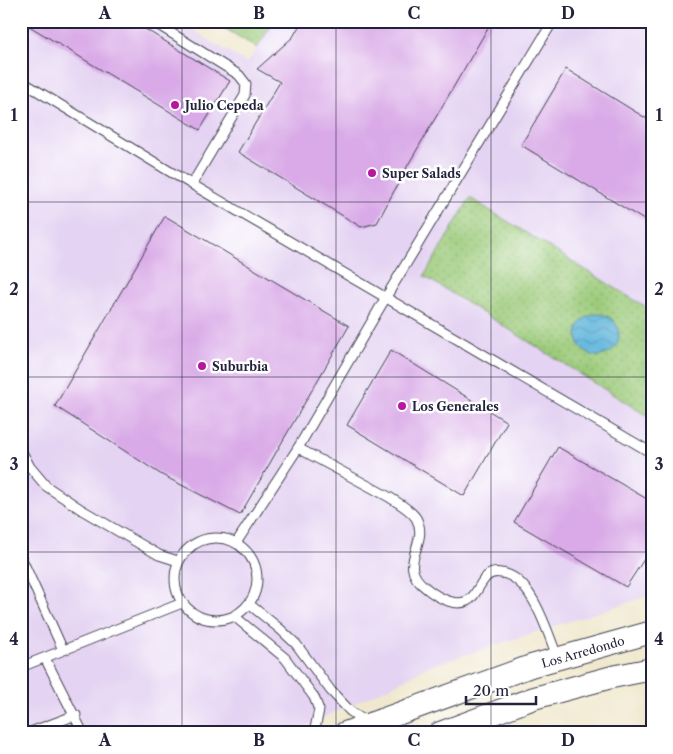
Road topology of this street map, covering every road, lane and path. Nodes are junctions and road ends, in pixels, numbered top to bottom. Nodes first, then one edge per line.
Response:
1 (152, 21) edge
2 (553, 21) edge
3 (21, 81) edge
4 (192, 184) junction
5 (386, 297) junction
6 (298, 448) junction
7 (21, 450) edge
8 (652, 453) edge
9 (236, 543) junction
10 (21, 557) edge
11 (178, 561) junction
12 (182, 603) junction
13 (249, 604) junction
14 (234, 616) junction
15 (652, 632) edge
16 (63, 650) junction
17 (45, 658) junction
18 (558, 658) junction
19 (21, 668) edge
20 (652, 670) edge
21 (76, 715) junction
22 (368, 723) junction
23 (490, 723) edge
24 (28, 733) edge
25 (83, 733) edge
26 (314, 733) edge
27 (344, 733) edge
28 (440, 733) edge

1 - 4 lane
2 - 5 lane
3 - 4 lane
4 - 5 lane
5 - 6 lane
5 - 8 lane
6 - 9 lane
6 - 18 lane
7 - 11 lane
9 - 11 lane
9 - 13 lane
10 - 16 lane
11 - 12 lane
12 - 14 lane
12 - 16 lane
13 - 14 lane
13 - 22 lane
14 - 26 lane
15 - 18 street, Los Arredondo
16 - 17 lane
17 - 19 lane
17 - 21 lane
18 - 22 street, Los Arredondo
20 - 23 street
21 - 24 lane
21 - 25 lane
22 - 27 street, Los Arredondo
23 - 28 street

